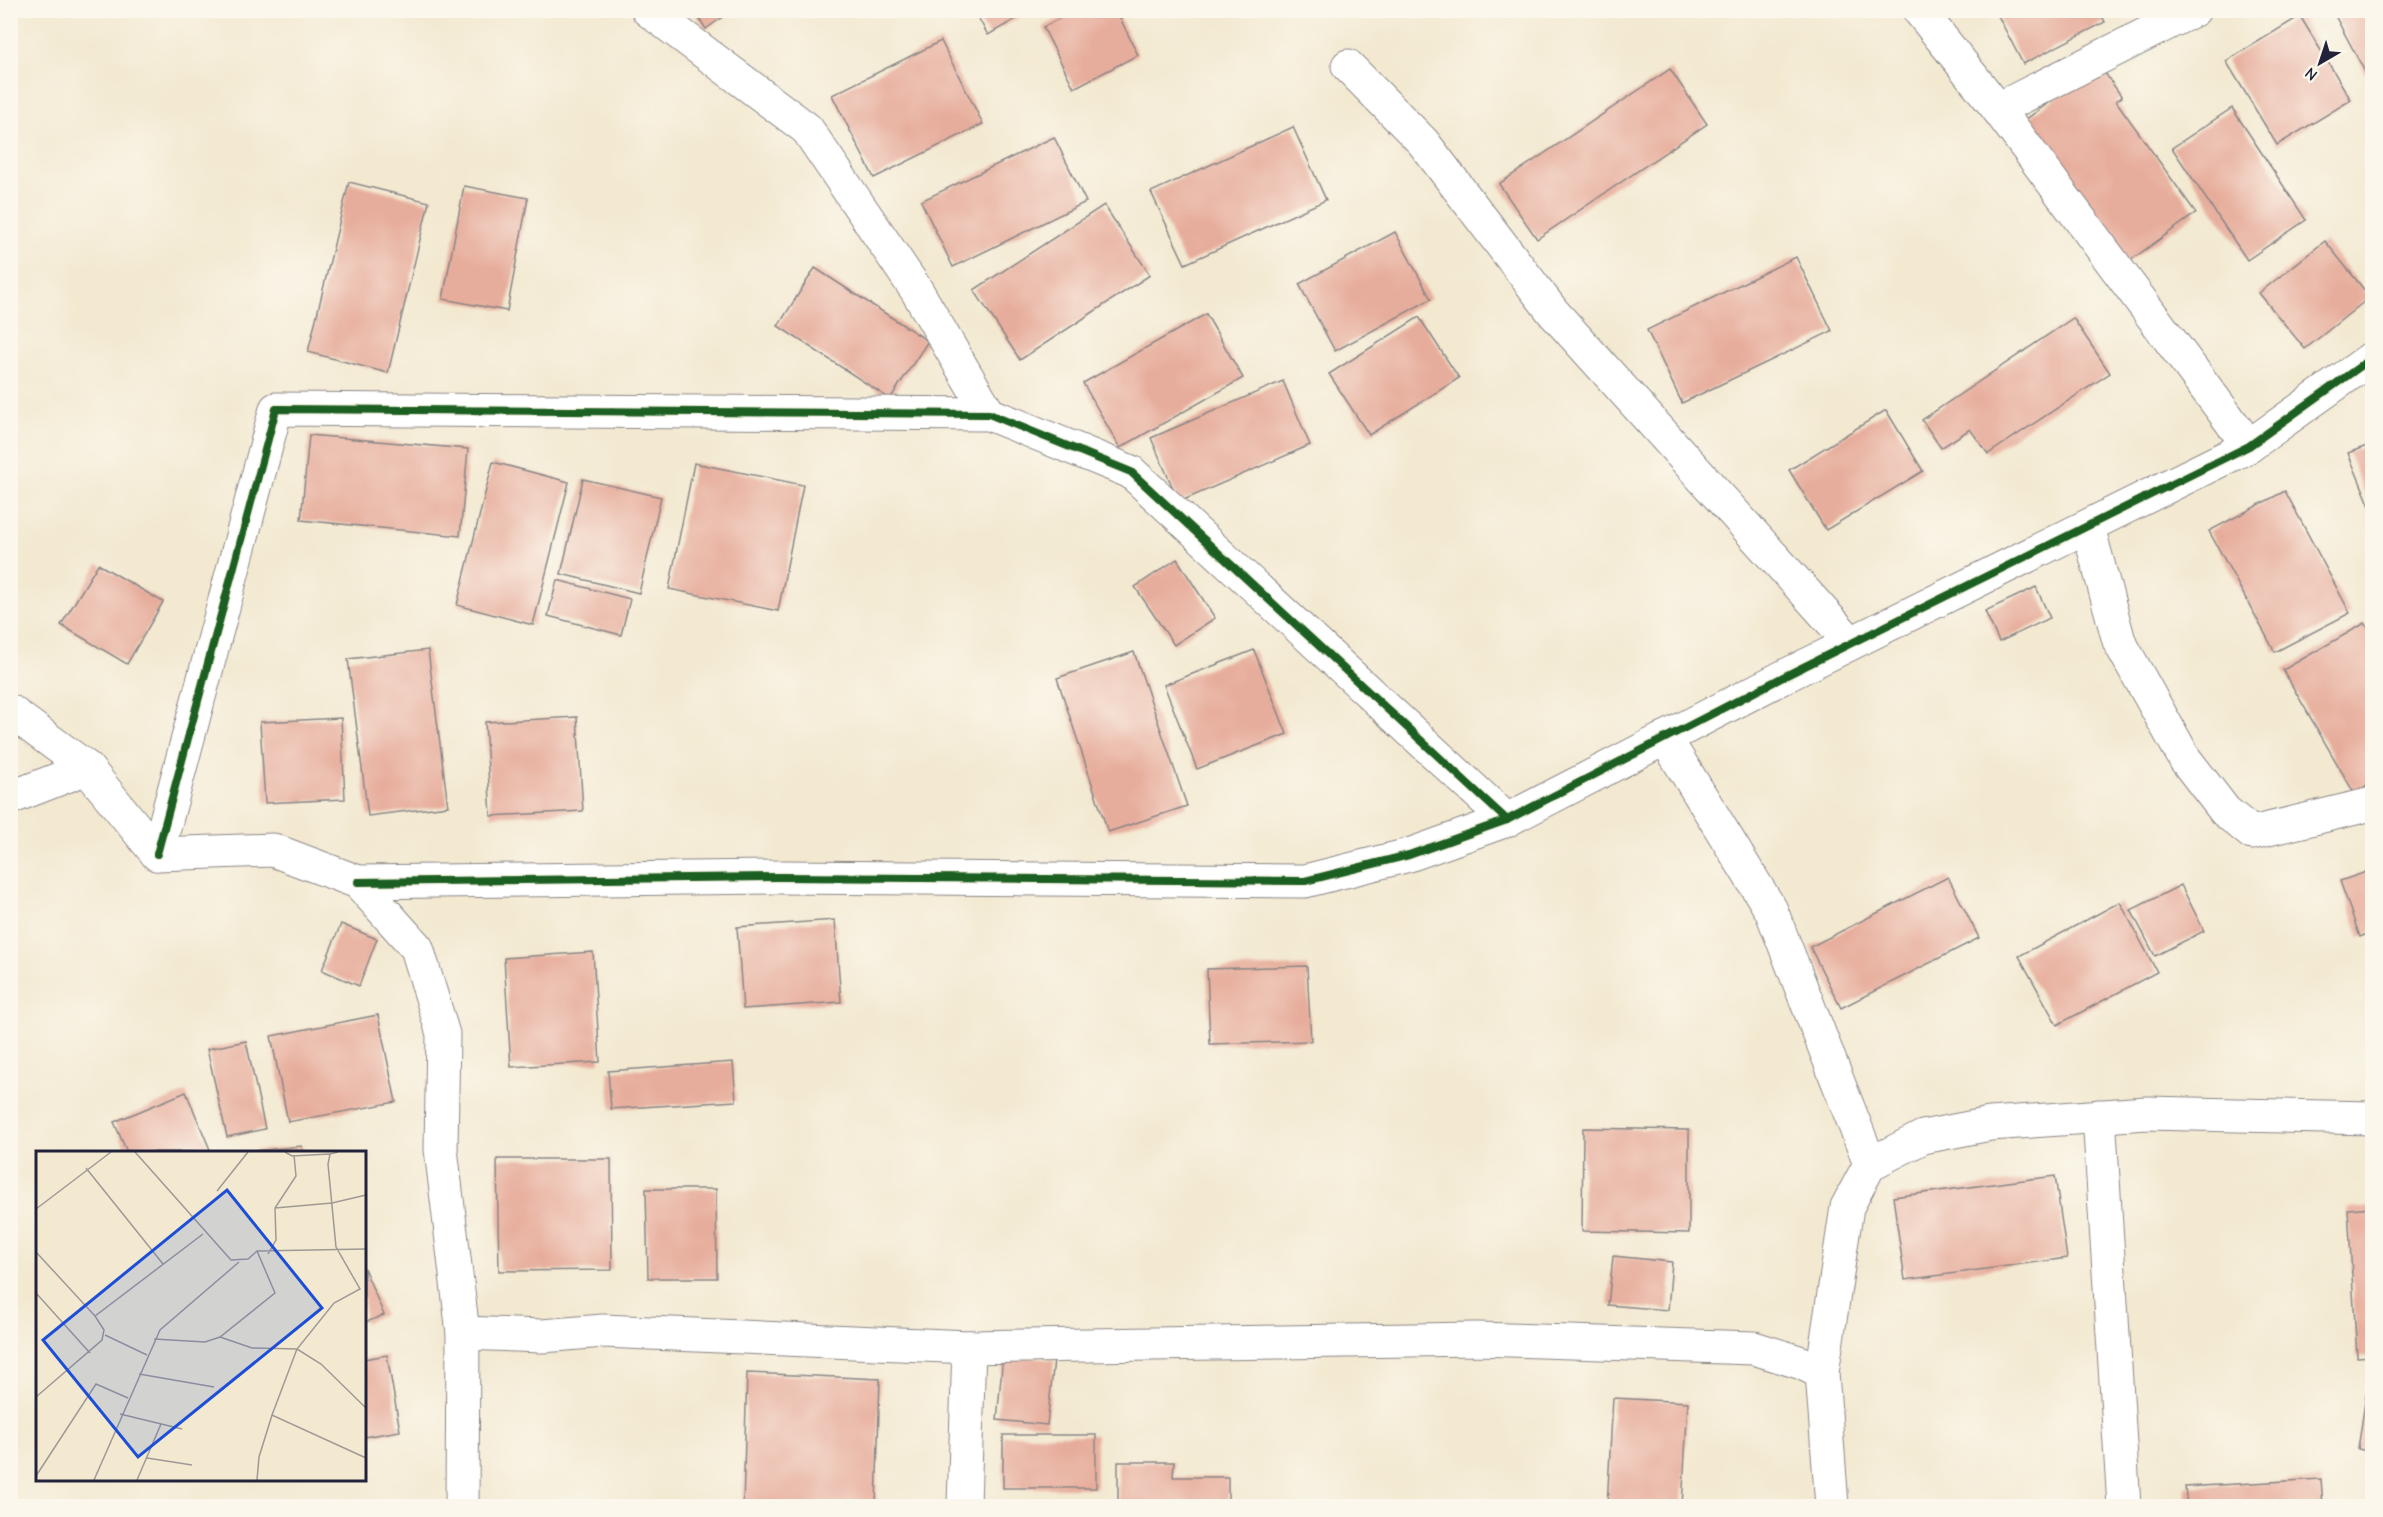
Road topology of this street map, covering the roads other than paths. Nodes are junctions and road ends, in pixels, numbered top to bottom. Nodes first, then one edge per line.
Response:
1 (648, 10) edge
2 (1919, 10) edge
3 (2194, 10) edge
4 (1348, 66) dead end
5 (1998, 109) junction
6 (2373, 358) edge
7 (989, 414) junction
8 (2249, 446) junction
9 (2088, 527) junction
10 (1851, 643) junction
11 (10, 711) edge
12 (1665, 738) junction
13 (87, 768) junction
14 (10, 798) edge
15 (2373, 804) edge
16 (1507, 820) junction
17 (157, 855) junction
18 (358, 882) junction
19 (2099, 1116) junction
20 (2373, 1118) edge
21 (1870, 1164) junction
22 (463, 1333) junction
23 (969, 1347) junction
24 (1822, 1373) junction
25 (462, 1506) edge
26 (964, 1506) edge
27 (1832, 1506) edge
28 (2124, 1506) edge

1 - 7 street
2 - 5 street
3 - 5 street
4 - 10 street
5 - 8 street
6 - 8 street
7 - 16 street
7 - 17 street
8 - 9 street
9 - 10 street
9 - 15 street
10 - 12 street
11 - 13 street
12 - 16 street
12 - 21 street
13 - 14 street
13 - 17 street
16 - 18 street
17 - 18 street
18 - 22 street
19 - 20 street
19 - 21 street
19 - 28 street
21 - 24 street
22 - 23 street
22 - 25 street
23 - 24 street
23 - 26 street
24 - 27 street

